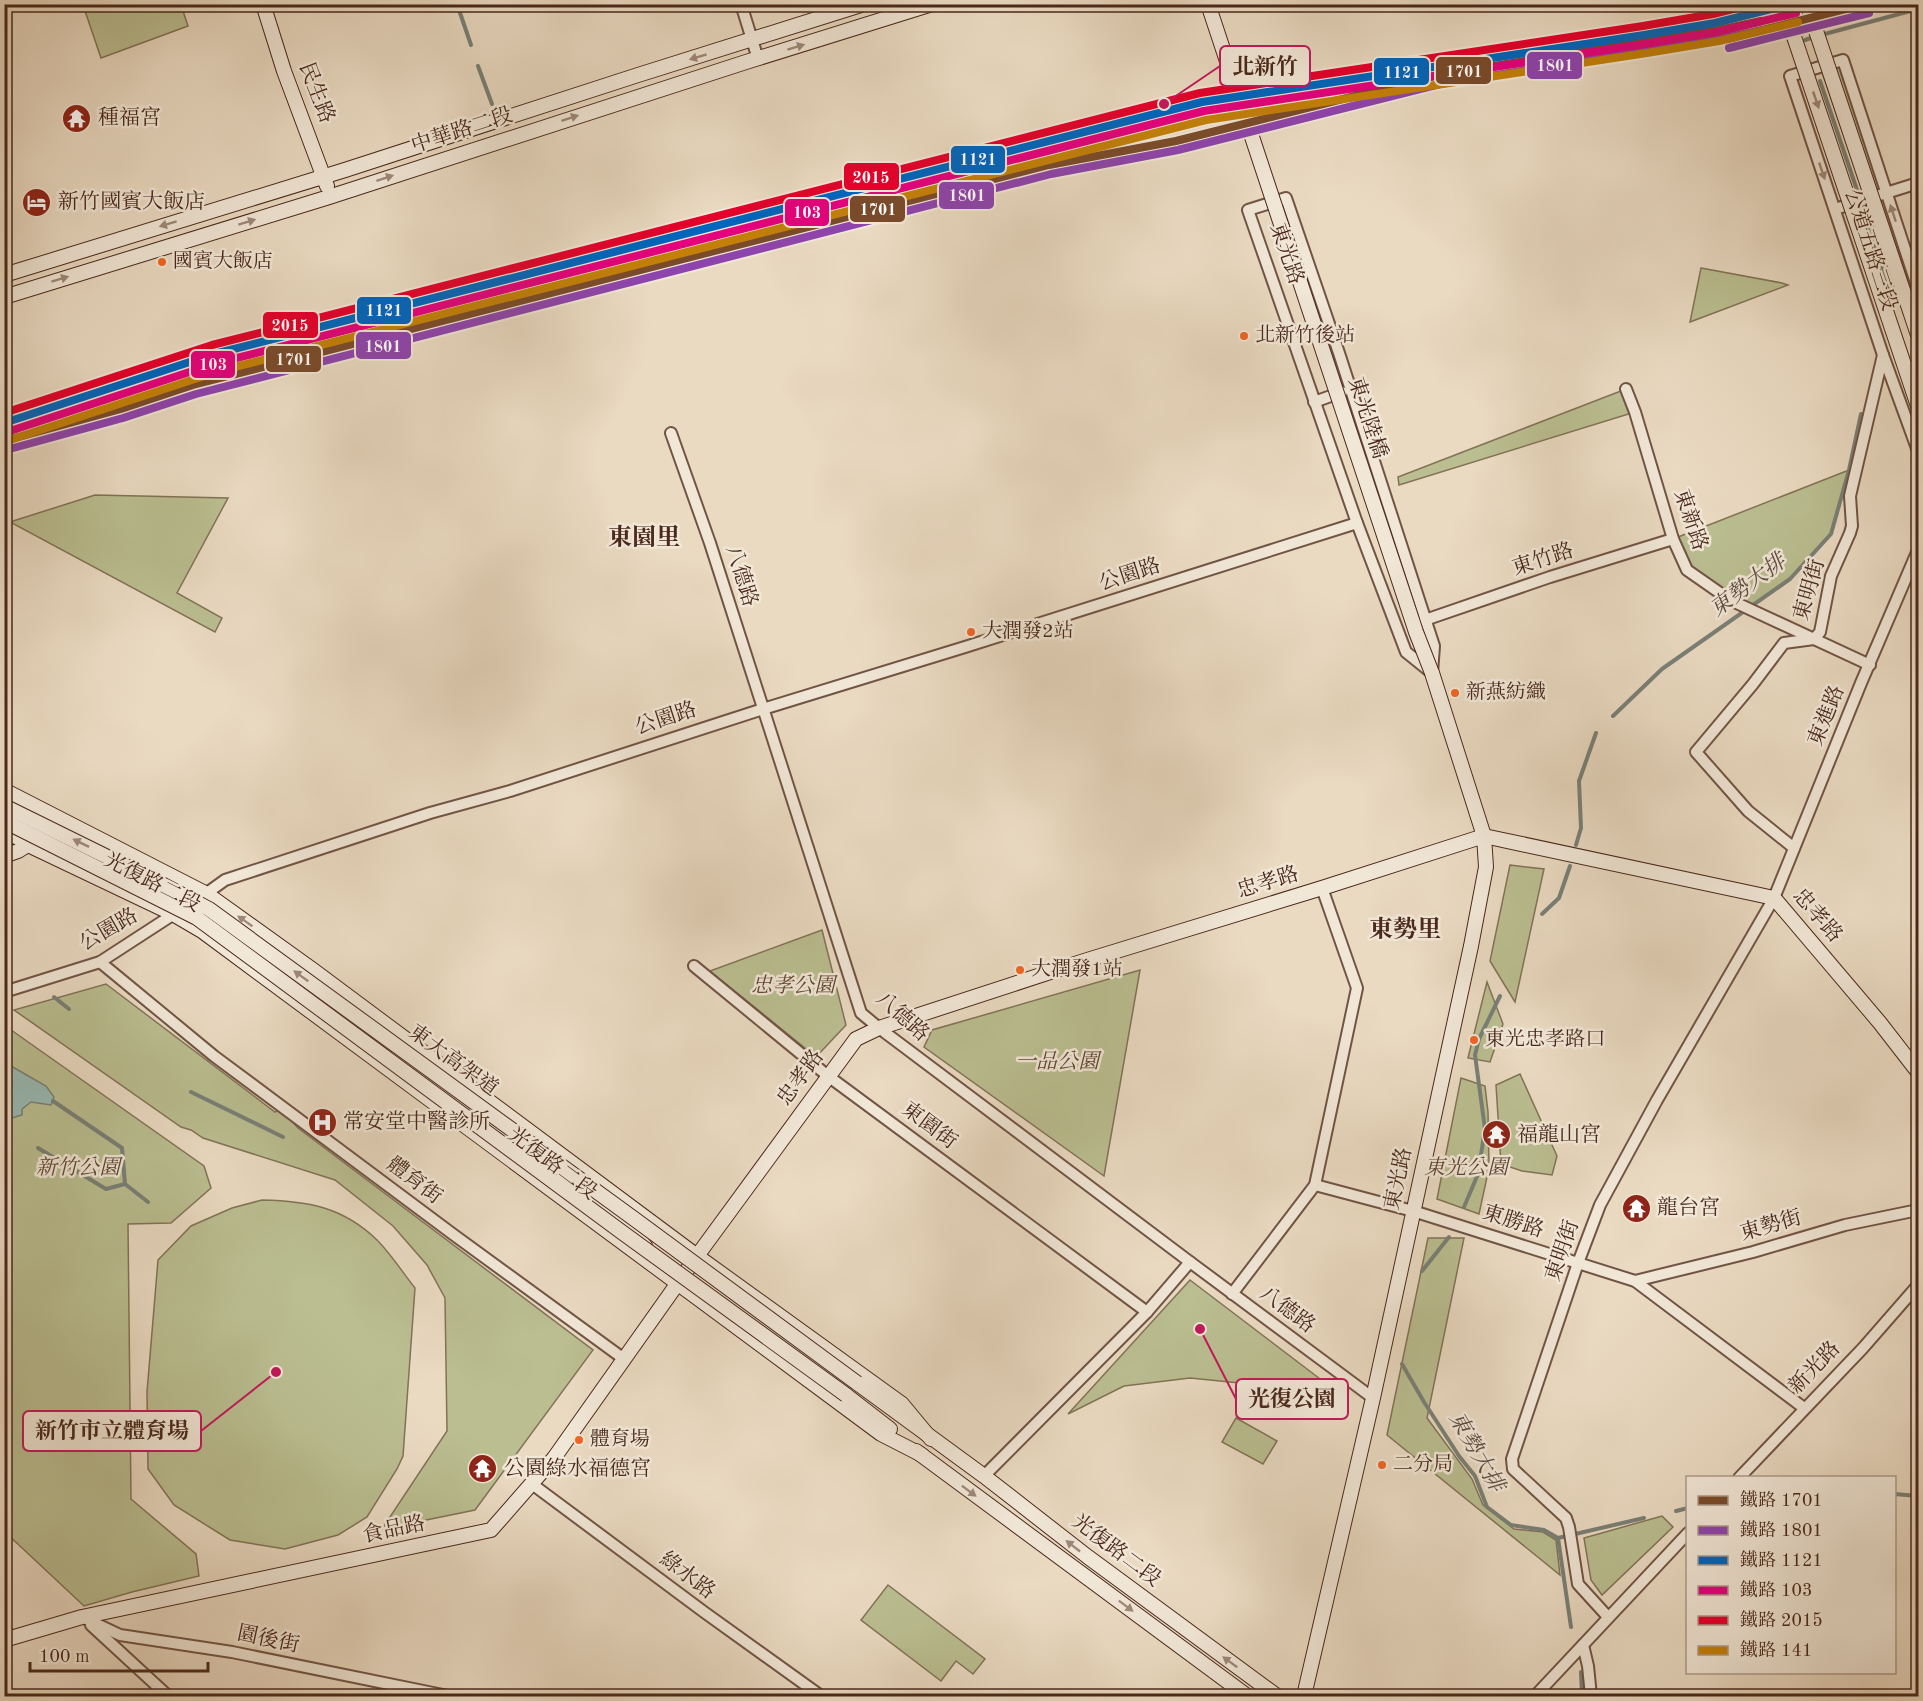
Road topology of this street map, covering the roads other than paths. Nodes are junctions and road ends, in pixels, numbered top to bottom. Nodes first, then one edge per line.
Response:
1 (263, 4) edge
2 (741, 4) edge
3 (864, 4) edge
4 (932, 4) edge
5 (1208, 4) edge
6 (1783, 4) edge
7 (1807, 4) edge
8 (754, 40) junction
9 (758, 58) junction
10 (325, 177) junction
11 (1918, 183) edge
12 (1886, 192) junction
13 (329, 197) junction
14 (1835, 209) junction
15 (4, 275) edge
16 (1918, 289) edge
17 (19, 292) junction
18 (4, 297) edge
19 (4, 304) edge
20 (1918, 335) edge
21 (1883, 355) junction
22 (1626, 389) dead end
23 (1351, 390) junction
24 (1314, 402) junction
25 (1918, 406) edge
26 (671, 433) dead end
27 (1918, 451) edge
28 (1357, 523) junction
29 (1673, 539) junction
30 (1918, 550) edge
31 (1425, 620) junction
32 (1814, 639) junction
33 (1870, 665) junction
34 (1432, 673) junction
35 (763, 709) junction
36 (4, 790) edge
37 (4, 796) edge
38 (4, 806) edge
39 (4, 821) edge
40 (72, 824) junction
41 (4, 833) edge
42 (1484, 836) junction
43 (26, 844) junction
44 (1794, 848) junction
45 (4, 856) edge
46 (1322, 888) junction
47 (207, 894) junction
48 (1774, 898) junction
49 (173, 914) junction
50 (100, 962) junction
51 (694, 966) dead end
52 (4, 992) edge
53 (297, 992) junction
54 (879, 1028) junction
55 (1918, 1072) edge
56 (828, 1076) junction
57 (1315, 1185) junction
58 (1918, 1210) edge
59 (1413, 1211) junction
60 (697, 1256) junction
61 (1190, 1262) junction
62 (1578, 1263) junction
63 (1635, 1281) junction
64 (678, 1284) junction
65 (1918, 1285) edge
66 (1232, 1294) junction
67 (1147, 1312) junction
68 (624, 1359) junction
69 (857, 1383) joint
70 (846, 1395) joint
71 (1373, 1398) junction
72 (1804, 1408) junction
73 (931, 1439) junction
74 (922, 1455) junction
75 (984, 1476) junction
76 (1741, 1476) edge
77 (532, 1484) junction
78 (1686, 1535) edge
79 (82, 1617) junction
80 (1608, 1617) junction
81 (4, 1640) edge
82 (1583, 1645) junction
83 (168, 1696) edge
84 (448, 1696) edge
85 (821, 1696) edge
86 (1247, 1696) edge
87 (1277, 1696) edge
88 (1304, 1696) edge
89 (1535, 1696) edge
90 (1591, 1696) edge

1 - 10 street, 民生路
2 - 8 street
3 - 8 street, 中華路二段
9 -> 4 street, 中華路二段
5 - 34 street, 東光陸橋, bridge
6 -> 25 street, 公道五路三段, bridge
7 - 20 street, 公道五路三段, bridge
8 - 9 street
8 -> 10 street, 中華路二段
13 -> 9 street, 中華路二段
10 - 13 street, 民生路
10 -> 15 street, 中華路二段
11 - 12 street
12 - 14 street
12 -> 14 street, 公道五路三段
16 -> 12 street, 公道五路三段
17 -> 13 street, 中華路二段
14 - 21 street, 公道五路三段
17 - 18 street, 中華路二段
17 - 19 street
21 - 27 street, 公道五路三段
21 - 32 street, 東明街
22 - 29 street, 東新路
23 - 24 street
23 - 24 street, 東光路
23 - 31 street, 東光路
24 - 28 street, 東光路
26 - 35 street, 八德路
28 - 34 street, 東光路
28 - 35 street, 公園路
29 - 31 street, 東竹路
29 - 32 street, 東新路
30 - 33 street, 東進路
31 - 34 street, 東光路
32 - 33 street, 東新路
32 - 44 street, 東明街
33 - 44 street, 東進路
34 - 42 street, 東光路
35 - 47 street, 公園路
35 - 54 street, 八德路
36 - 40 street, 光復路二段
37 - 43 street
69 -> 38 street, 東大高架道, bridge
39 - 53 street, 東大高架道, bridge
40 - 43 street
40 - 47 street, 光復路二段
41 - 43 street, 光復路二段
42 - 46 street, 忠孝路
42 - 48 street, 忠孝路
42 - 59 street, 東光路
43 - 45 street
43 - 49 street, 光復路二段
44 - 48 street, 東進路
46 - 54 street, 忠孝路
46 - 57 street
47 - 49 street, 公園路
60 -> 47 street, 光復路二段
48 - 55 street, 忠孝路
48 - 62 street, 東明街
49 - 50 street, 公園路
49 - 64 street, 光復路二段
50 - 52 street, 公園路
50 - 68 street, 體育街
51 - 56 street, 東園街
53 - 64 street
53 - 70 street, 東大高架道, bridge
54 - 56 street, 忠孝路
54 - 61 street, 八德路
56 - 60 street, 忠孝路
56 - 67 street, 東園街
57 - 59 street, 東勝路
57 - 66 street
58 - 63 street, 東勢街
59 - 62 street, 東勝路
59 - 71 street, 東光路
60 - 64 street, 忠孝路
60 - 73 street, 光復路二段
61 - 66 street, 八德路
61 - 67 street
62 - 63 street, 東勝路
62 - 80 street, 東明街
63 - 72 street, 東勝路
64 - 68 street, 食品路
64 - 74 street, 光復路二段
65 - 72 street, 新光路
66 - 71 street, 八德路
67 - 75 street
68 - 77 street, 食品路
69 - 73 street, 光復路二段
70 - 74 street, 光復路二段
71 - 88 street, 東光路
72 - 76 street, 新光路
73 - 75 street, 光復路二段
74 -> 86 street, 光復路二段
87 -> 75 street, 光復路二段
77 - 79 street, 食品路
77 - 85 street, 綠水路
78 - 80 street
79 - 81 street, 食品路
79 - 83 street
79 - 84 street, 園後街
80 - 82 street
82 - 89 street
82 - 90 street

